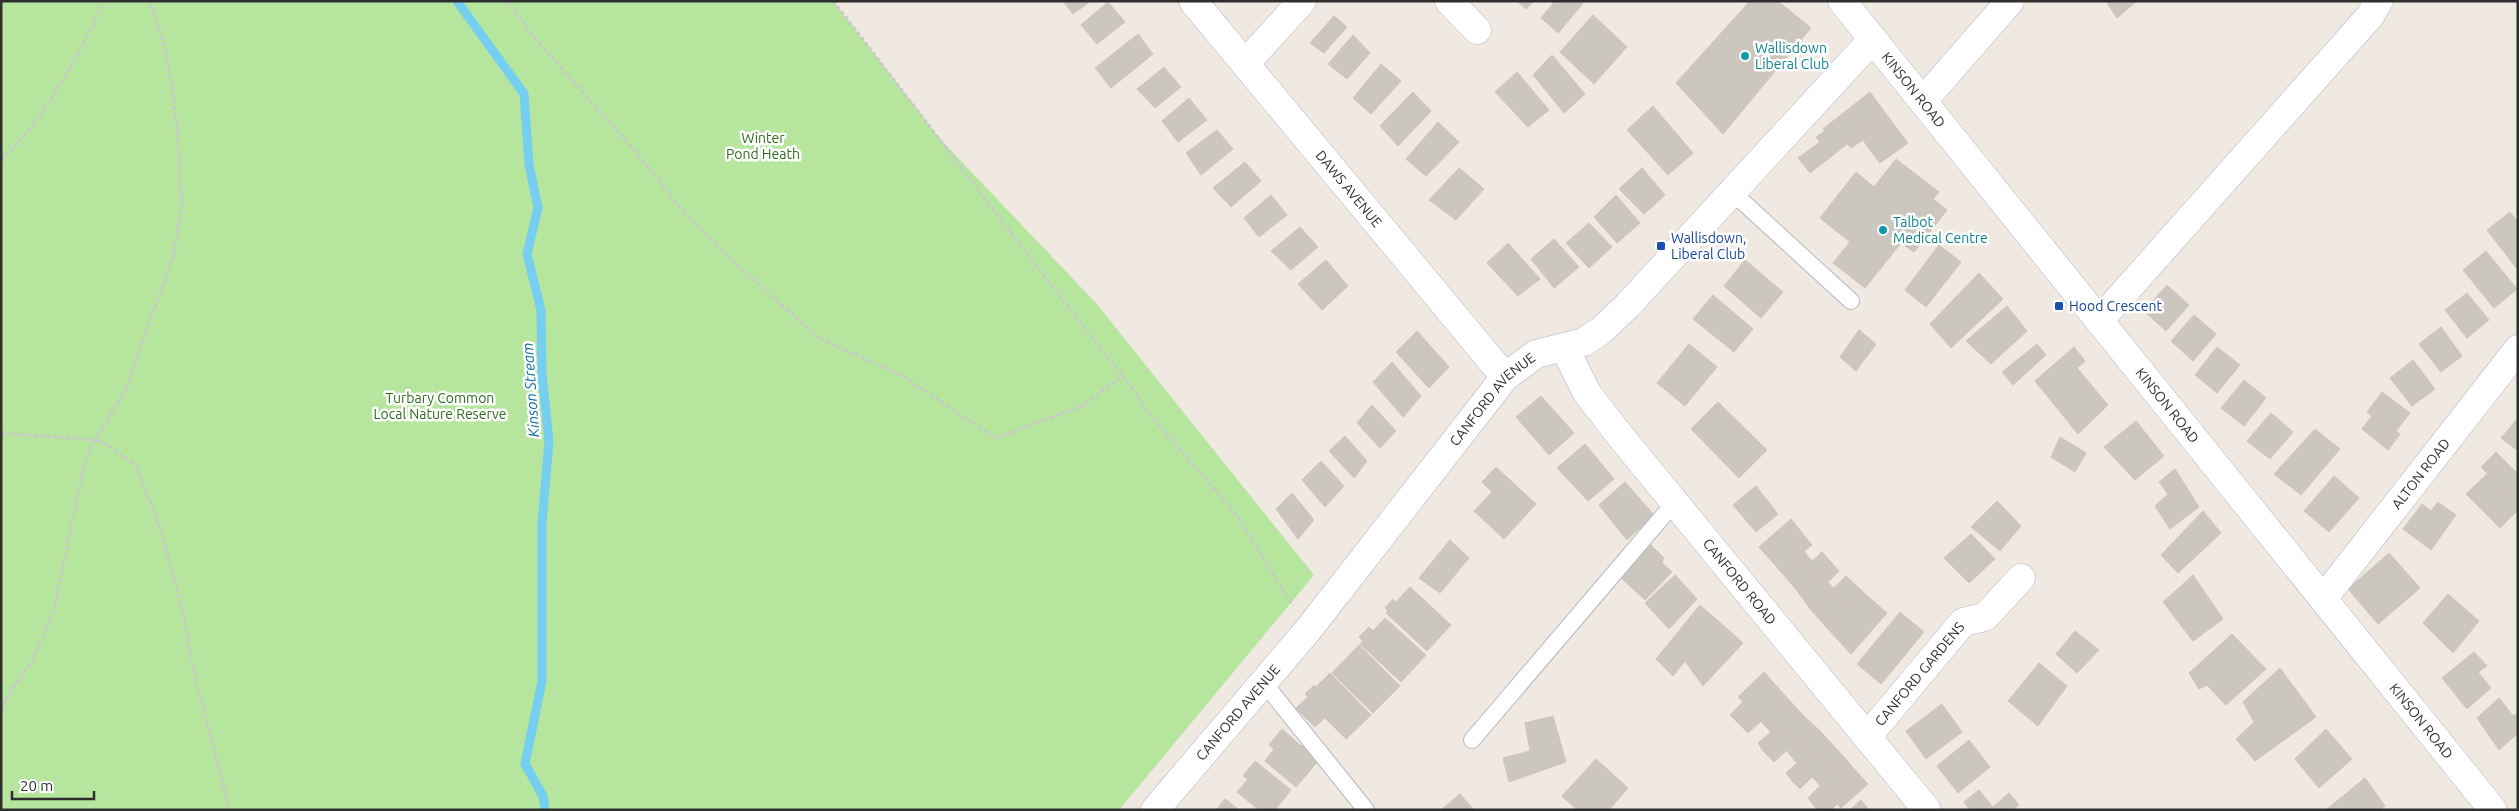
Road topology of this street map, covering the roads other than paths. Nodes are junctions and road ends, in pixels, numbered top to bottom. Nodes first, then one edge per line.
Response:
1 (1192, 1) edge
2 (1302, 1) edge
3 (1449, 1) edge
4 (1842, 1) edge
5 (2010, 1) edge
6 (2379, 1) edge
7 (1478, 30) dead end
8 (1873, 39) junction
9 (1246, 64) junction
10 (1923, 101) junction
11 (1732, 192) junction
12 (1851, 301) dead end
13 (2099, 321) junction
14 (1564, 347) junction
15 (2518, 349) edge
16 (1504, 377) junction
17 (1675, 502) junction
18 (2021, 578) dead end
19 (2322, 599) junction
20 (1264, 683) junction
21 (1867, 737) junction
22 (1472, 740) dead end
23 (1155, 810) edge
24 (1366, 810) edge
25 (1927, 810) edge
26 (2493, 810) edge

1 - 9 street, DAWS AVENUE
2 - 9 street
3 - 7 street
4 - 8 street, KINSON ROAD
5 - 10 street
6 - 13 street
8 - 10 street, KINSON ROAD
8 - 11 street, CANFORD AVENUE
9 - 16 street, DAWS AVENUE
10 - 13 street, KINSON ROAD
11 - 12 lane
11 - 14 street, CANFORD AVENUE
13 - 19 street, KINSON ROAD
14 - 16 street, CANFORD AVENUE
14 - 17 street, CANFORD ROAD
15 - 19 street, ALTON ROAD
16 - 20 street, CANFORD AVENUE
17 - 21 street, CANFORD ROAD
17 - 22 lane
18 - 21 street, CANFORD GARDENS
19 - 26 street, KINSON ROAD
20 - 23 street, CANFORD AVENUE
20 - 24 lane
21 - 25 street, CANFORD ROAD

